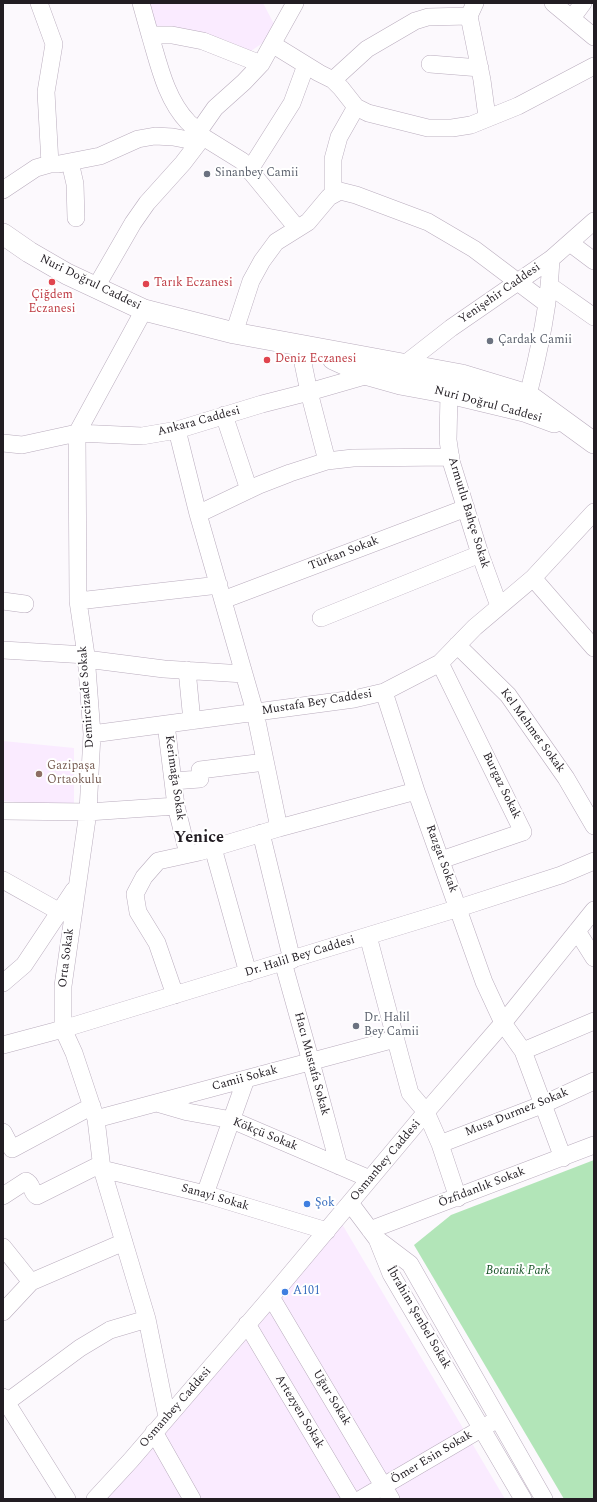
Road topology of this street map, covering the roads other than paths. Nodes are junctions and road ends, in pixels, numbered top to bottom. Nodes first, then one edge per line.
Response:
1 (39, 3) edge
2 (141, 3) edge
3 (553, 3) edge
4 (583, 3) edge
5 (289, 6) edge
6 (472, 10) edge
7 (572, 18) junction
8 (150, 35) junction
9 (594, 37) edge
10 (272, 44) junction
11 (261, 64) junction
12 (430, 64) dead end
13 (306, 65) junction
14 (594, 66) edge
15 (480, 68) junction
16 (333, 80) junction
17 (356, 107) junction
18 (487, 117) junction
19 (200, 136) junction
20 (70, 162) junction
21 (50, 164) junction
22 (249, 171) junction
23 (3, 190) edge
24 (333, 195) junction
25 (76, 218) dead end
26 (594, 222) edge
27 (298, 228) junction
28 (3, 234) edge
29 (570, 243) junction
30 (551, 259) junction
31 (594, 261) edge
32 (518, 283) junction
33 (550, 286) junction
34 (96, 287) junction
35 (547, 304) junction
36 (144, 310) junction
37 (594, 317) edge
38 (234, 333) junction
39 (299, 344) junction
40 (402, 374) junction
41 (368, 375) junction
42 (309, 392) junction
43 (449, 393) junction
44 (526, 403) junction
45 (224, 415) junction
46 (177, 430) junction
47 (77, 433) junction
48 (586, 438) edge
49 (3, 443) edge
50 (22, 445) junction
51 (3, 454) edge
52 (451, 457) junction
53 (327, 461) junction
54 (249, 490) junction
55 (466, 508) junction
56 (198, 514) junction
57 (593, 514) edge
58 (480, 554) junction
59 (532, 578) junction
60 (221, 593) junction
61 (3, 601) edge
62 (78, 602) junction
63 (25, 604) dead end
64 (499, 606) junction
65 (320, 618) dead end
66 (457, 645) junction
67 (594, 648) edge
68 (3, 650) edge
69 (86, 657) junction
70 (440, 663) junction
71 (187, 670) junction
72 (244, 674) junction
73 (384, 692) junction
74 (255, 712) junction
75 (192, 721) junction
76 (166, 724) junction
77 (92, 734) junction
78 (265, 762) junction
79 (173, 781) junction
80 (416, 791) junction
81 (176, 806) junction
82 (3, 811) edge
83 (88, 812) junction
84 (594, 826) edge
85 (279, 828) junction
86 (261, 833) junction
87 (213, 848) junction
88 (188, 854) junction
89 (441, 860) junction
90 (594, 861) edge
91 (3, 880) edge
92 (77, 887) junction
93 (459, 908) junction
94 (594, 910) edge
95 (60, 912) junction
96 (577, 932) junction
97 (368, 936) junction
98 (594, 958) edge
99 (287, 961) junction
100 (248, 973) junction
101 (3, 983) edge
102 (175, 994) junction
103 (594, 1021) edge
104 (503, 1022) junction
105 (63, 1029) junction
106 (395, 1039) junction
107 (3, 1045) edge
108 (523, 1051) junction
109 (311, 1062) junction
110 (246, 1079) junction
111 (594, 1081) edge
112 (157, 1103) junction
113 (544, 1104) junction
114 (94, 1112) junction
115 (426, 1112) junction
116 (232, 1120) junction
117 (3, 1132) edge
118 (440, 1144) junction
119 (594, 1145) edge
120 (563, 1158) junction
121 (102, 1166) junction
122 (339, 1166) junction
123 (370, 1179) junction
124 (205, 1194) junction
125 (3, 1196) edge
126 (458, 1198) junction
127 (350, 1203) junction
128 (327, 1231) junction
129 (374, 1234) junction
130 (124, 1242) junction
131 (3, 1247) edge
132 (31, 1282) junction
133 (271, 1297) junction
134 (3, 1312) edge
135 (147, 1319) junction
136 (247, 1324) junction
137 (4, 1401) edge
138 (167, 1418) junction
139 (499, 1419) junction
140 (482, 1428) junction
141 (154, 1432) junction
142 (387, 1493) edge
143 (67, 1499) edge
144 (95, 1499) edge
145 (192, 1499) edge
146 (350, 1499) edge
147 (361, 1499) edge
148 (523, 1499) edge
149 (544, 1499) edge

1 - 21 street
2 - 8 street
3 - 7 street
4 - 7 street
5 - 10 street
6 - 15 street
6 - 16 street
7 - 9 street
8 - 11 street
8 - 19 street
10 - 11 street
10 - 13 street
11 - 19 street
12 - 15 street
13 - 16 street
13 - 22 street
14 - 18 street
15 - 18 street
16 - 17 street
17 - 18 street
17 - 24 street
19 - 20 street
19 - 22 street
19 - 34 street
20 - 21 street
20 - 25 street
21 - 23 street
22 - 27 street
24 - 27 street
24 - 32 street
26 - 29 street, Yenişehir Caddesi
27 - 38 street
28 - 34 main road, Nuri Doğrul Caddesi
29 - 30 street, Yenişehir Caddesi
29 - 31 street
30 - 32 street, Yenişehir Caddesi
30 - 33 street
32 - 35 street
32 - 40 street, Yenişehir Caddesi
33 - 35 street
33 - 37 street
34 - 36 main road, Nuri Doğrul Caddesi
35 - 44 street
36 - 38 main road, Nuri Doğrul Caddesi
36 - 47 street
38 - 39 main road, Nuri Doğrul Caddesi
39 - 40 main road, Nuri Doğrul Caddesi
39 - 41 main road, Nuri Doğrul Caddesi
39 - 42 street
40 - 41 main road, Nuri Doğrul Caddesi
40 - 43 main road, Nuri Doğrul Caddesi
40 - 44 main road, Nuri Doğrul Caddesi
41 - 42 street, Ankara Caddesi
42 - 45 street, Ankara Caddesi
42 - 53 street
43 - 44 main road, Nuri Doğrul Caddesi
43 - 52 street, Armutlu Bahçe Sokak
44 - 48 main road, Nuri Doğrul Caddesi
45 - 46 street, Ankara Caddesi
45 - 54 street
46 - 47 street, Ankara Caddesi
46 - 56 street
47 - 50 street, Ankara Caddesi
47 - 62 street, Demircizade Sokak
49 - 50 street, Ankara Caddesi
50 - 51 street
52 - 53 street
52 - 55 street, Armutlu Bahçe Sokak
53 - 54 street
54 - 56 street
55 - 58 street, Armutlu Bahçe Sokak
55 - 60 street, Türkan Sokak
56 - 60 street
57 - 59 street, Mustafa Bey Caddesi
58 - 64 street, Armutlu Bahçe Sokak
58 - 65 street
59 - 64 street, Mustafa Bey Caddesi
59 - 67 street
60 - 62 street, Türkan Sokak
60 - 72 street
61 - 63 street
62 - 69 street, Demircizade Sokak
64 - 66 street, Mustafa Bey Caddesi
66 - 70 street, Mustafa Bey Caddesi
66 - 84 street, Kel Mehmet Sokak
68 - 69 street
69 - 71 street
69 - 77 street, Demircizade Sokak
70 - 73 street, Mustafa Bey Caddesi
70 - 89 street, Burgaz Sokak
71 - 72 street
71 - 75 street
72 - 74 street
73 - 74 street, Mustafa Bey Caddesi
73 - 80 street, Razgat Sokak
74 - 75 street, Mustafa Bey Caddesi
74 - 78 street
75 - 76 street, Mustafa Bey Caddesi
76 - 77 street, Mustafa Bey Caddesi
76 - 79 street, Kerimağa Sokak
77 - 83 street, Demircizade Sokak
78 - 79 street
78 - 85 street
79 - 81 street, Kerimağa Sokak
80 - 85 street
80 - 89 street, Razgat Sokak
81 - 83 street
81 - 88 street, Kerimağa Sokak
82 - 83 street
83 - 92 street, Demircizade Sokak
85 - 86 street
86 - 87 street
86 - 99 street, Hacı Mustafa Sokak
87 - 88 street
87 - 100 street
88 - 102 street
89 - 93 street, Razgat Sokak
90 - 93 street, Dr. Halil Bey Caddesi
91 - 95 street
92 - 95 street, Demircizade Sokak
92 - 105 street, Orta Sokak
93 - 97 street, Dr. Halil Bey Caddesi
93 - 104 street, Razgat Sokak
94 - 96 street, Osmanbey Caddesi
95 - 101 street, Demircizade Sokak
96 - 98 street
96 - 104 street, Osmanbey Caddesi
97 - 99 street, Dr. Halil Bey Caddesi
97 - 106 street
99 - 100 street, Dr. Halil Bey Caddesi
99 - 109 street, Hacı Mustafa Sokak
100 - 102 street, Dr. Halil Bey Caddesi
102 - 105 street, Dr. Halil Bey Caddesi
103 - 108 street
104 - 108 street, Razgat Sokak
104 - 115 street, Osmanbey Caddesi
105 - 107 street, Dr. Halil Bey Caddesi
105 - 114 street
106 - 109 street, Camii Sokak
106 - 115 street
108 - 113 street, Razgat Sokak
109 - 110 street, Camii Sokak
109 - 122 street, Hacı Mustafa Sokak
110 - 112 street, Camii Sokak
110 - 116 street
111 - 113 street, Musa Durmez Sokak
112 - 114 street, Camii Sokak
112 - 116 street, Kökçü Sokak
113 - 118 street, Musa Durmez Sokak
113 - 120 street, Razgat Sokak
114 - 117 street, Camii Sokak
114 - 121 street
115 - 118 street
115 - 123 street, Osmanbey Caddesi
116 - 122 street, Kökçü Sokak
116 - 124 street
118 - 126 street
119 - 120 street, Özfidanlık Sokak
120 - 126 street, Özfidanlık Sokak
121 - 124 street, Sanayi Sokak
121 - 125 street
121 - 130 street
122 - 123 street, Kökçü Sokak
123 - 127 street, Osmanbey Caddesi
124 - 128 street, Sanayi Sokak
126 - 129 street, Özfidanlık Sokak
127 - 128 street, Osmanbey Caddesi
127 - 129 street
128 - 133 street, Osmanbey Caddesi
129 - 139 street, İbrahim Şenbel Sokak
129 - 140 street, İbrahim Şenbel Sokak
130 - 132 street
130 - 135 street
131 - 132 street
132 - 134 street
133 - 136 street, Osmanbey Caddesi
133 - 142 street, Uğur Sokak
135 - 137 street
135 - 138 street
136 - 138 street, Osmanbey Caddesi
136 - 146 street, Artezyen Sokak
137 - 143 street
138 - 141 street, Osmanbey Caddesi
139 - 140 street, Ömer Esin Sokak
139 - 149 street, İbrahim Şenbel Sokak
140 - 142 street, Ömer Esin Sokak
140 - 148 street, İbrahim Şenbel Sokak
141 - 144 street, Osmanbey Caddesi
141 - 145 street
142 - 147 street, Ömer Esin Sokak

